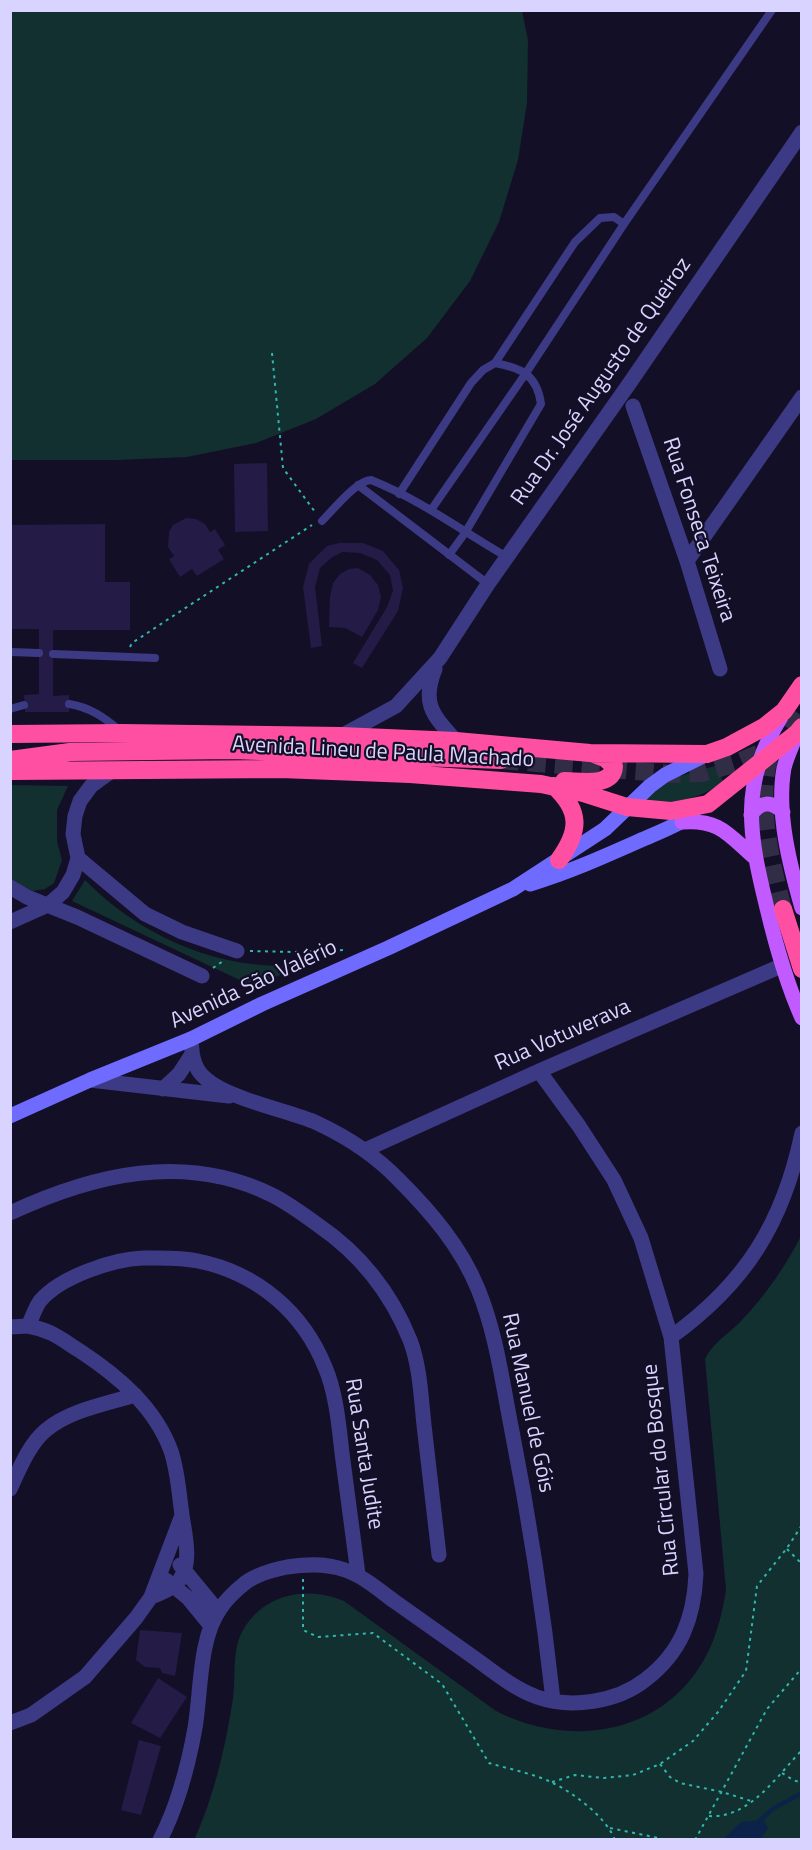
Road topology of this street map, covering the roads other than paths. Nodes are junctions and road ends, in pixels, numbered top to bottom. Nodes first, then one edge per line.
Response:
1 (772, 10) edge
2 (801, 132) edge
3 (624, 224) junction
4 (495, 363) junction
5 (526, 373) junction
6 (801, 397) edge
7 (633, 406) dead end
8 (358, 485) junction
9 (399, 494) junction
10 (431, 510) junction
11 (321, 520) road end
12 (465, 533) junction
13 (449, 555) junction
14 (507, 557) junction
15 (687, 561) junction
16 (488, 584) junction
17 (10, 652) edge
18 (39, 653) dead end
19 (52, 654) dead end
20 (155, 658) dead end
21 (440, 658) junction
22 (720, 669) dead end
23 (801, 685) edge
24 (69, 704) dead end
25 (24, 705) dead end
26 (10, 709) edge
27 (784, 711) junction
28 (799, 730) edge
29 (122, 733) junction
30 (10, 734) edge
31 (341, 736) junction
32 (10, 740) edge
33 (456, 741) junction
34 (70, 752) junction
35 (590, 753) junction
36 (707, 754) junction
37 (760, 757) junction
38 (10, 760) edge
39 (501, 760) tunnel mouth
40 (113, 770) junction
41 (10, 771) edge
42 (548, 785) junction
43 (708, 804) junction
44 (627, 807) junction
45 (783, 812) junction
46 (751, 815) junction
47 (682, 822) junction
48 (754, 856) junction
49 (78, 858) junction
50 (560, 860) junction
51 (10, 887) edge
52 (513, 889) junction
53 (48, 905) junction
54 (792, 908) edge
55 (10, 922) edge
56 (237, 951) road end
57 (781, 966) junction
58 (801, 969) edge
59 (202, 976) road end
60 (801, 1018) edge
61 (191, 1047) junction
62 (539, 1071) junction
63 (90, 1080) junction
64 (163, 1089) junction
65 (238, 1096) junction
66 (10, 1116) edge
67 (801, 1133) edge
68 (365, 1150) junction
69 (10, 1213) edge
70 (28, 1326) junction
71 (10, 1327) edge
72 (672, 1337) junction
73 (135, 1395) junction
74 (10, 1489) edge
75 (182, 1515) junction
76 (439, 1555) dead end
77 (166, 1558) junction
78 (184, 1571) junction
79 (159, 1575) junction
80 (358, 1575) junction
81 (174, 1586) junction
82 (151, 1598) junction
83 (218, 1611) junction
84 (211, 1626) junction
85 (553, 1700) junction
86 (10, 1723) edge
87 (160, 1839) edge

1 - 3 lane
2 - 14 street, Rua Dr. José Augusto de Queiroz
3 - 4 lane
3 - 5 lane
4 - 5 lane
4 - 9 lane
5 - 10 lane
5 - 12 lane
6 - 15 street
7 - 15 street, Rua Fonseca Teixeira
8 - 9 lane
8 - 11 lane
8 - 13 lane
9 - 10 lane
10 - 12 lane
12 - 13 lane
12 - 14 lane
13 - 16 lane
14 - 16 street, Rua Dr. José Augusto de Queiroz
15 - 22 street, Rua Fonseca Teixeira
16 - 21 street, Rua Dr. José Augusto de Queiroz
17 - 18 lane
19 - 20 lane
21 - 31 street
21 - 33 street
23 - 27 highway
24 - 29 lane
25 - 26 lane
27 - 36 highway, Avenida Lineu de Paula Machado
27 - 37 main road
28 - 37 highway, Avenida Lineu de Paula Machado
28 - 45 main road
29 - 30 highway, Avenida Lineu de Paula Machado
29 - 31 highway, Avenida Lineu de Paula Machado
31 - 33 highway, Avenida Lineu de Paula Machado
32 - 34 highway
33 - 35 highway, Avenida Lineu de Paula Machado
34 - 38 highway
34 - 39 highway
35 - 36 highway, Avenida Lineu de Paula Machado
35 - 42 highway
36 - 44 main road, Avenida São Valério
37 - 43 highway, Avenida Lineu de Paula Machado
37 - 46 main road
40 - 41 highway, Avenida Lineu de Paula Machado
40 - 42 highway, Avenida Lineu de Paula Machado
40 - 49 street
42 - 44 highway, Avenida Lineu de Paula Machado
42 - 50 highway
43 - 44 highway, Avenida Lineu de Paula Machado
43 - 47 main road, Avenida São Valério
44 - 50 main road, Avenida São Valério
45 - 46 main road
45 - 54 main road
46 - 48 main road
47 - 48 main road
47 - 52 main road, Avenida São Valério
48 - 57 main road
49 - 53 street
49 - 56 street
50 - 52 main road, Avenida São Valério
51 - 53 street
52 - 61 main road, Avenida São Valério
53 - 55 street
53 - 59 street
54 - 58 highway
57 - 60 main road
57 - 62 street, Rua Votuverava
61 - 63 main road, Avenida São Valério
61 - 64 street
61 - 65 street, Rua Manuel de Góis
62 - 68 street, Rua Votuverava
62 - 72 street
63 - 64 street, Rua Manuel de Góis
63 - 66 main road, Avenida São Valério
64 - 65 street, Rua Manuel de Góis
65 - 68 street, Rua Manuel de Góis
67 - 72 street, Rua Circular do Bosque
68 - 85 street, Rua Manuel de Góis
69 - 76 street
70 - 71 street
70 - 73 street
70 - 80 street, Rua Santa Judite
72 - 85 street, Rua Circular do Bosque
73 - 74 street
73 - 75 street
75 - 77 street
75 - 78 street
77 - 78 street
77 - 79 street
78 - 81 street
78 - 83 street
79 - 81 street
79 - 82 street
80 - 83 street, Rua Circular do Bosque
80 - 85 street, Rua Circular do Bosque
81 - 82 street
81 - 84 street
82 - 86 street
83 - 84 street, Rua Circular do Bosque
84 - 87 street, Rua Circular do Bosque

